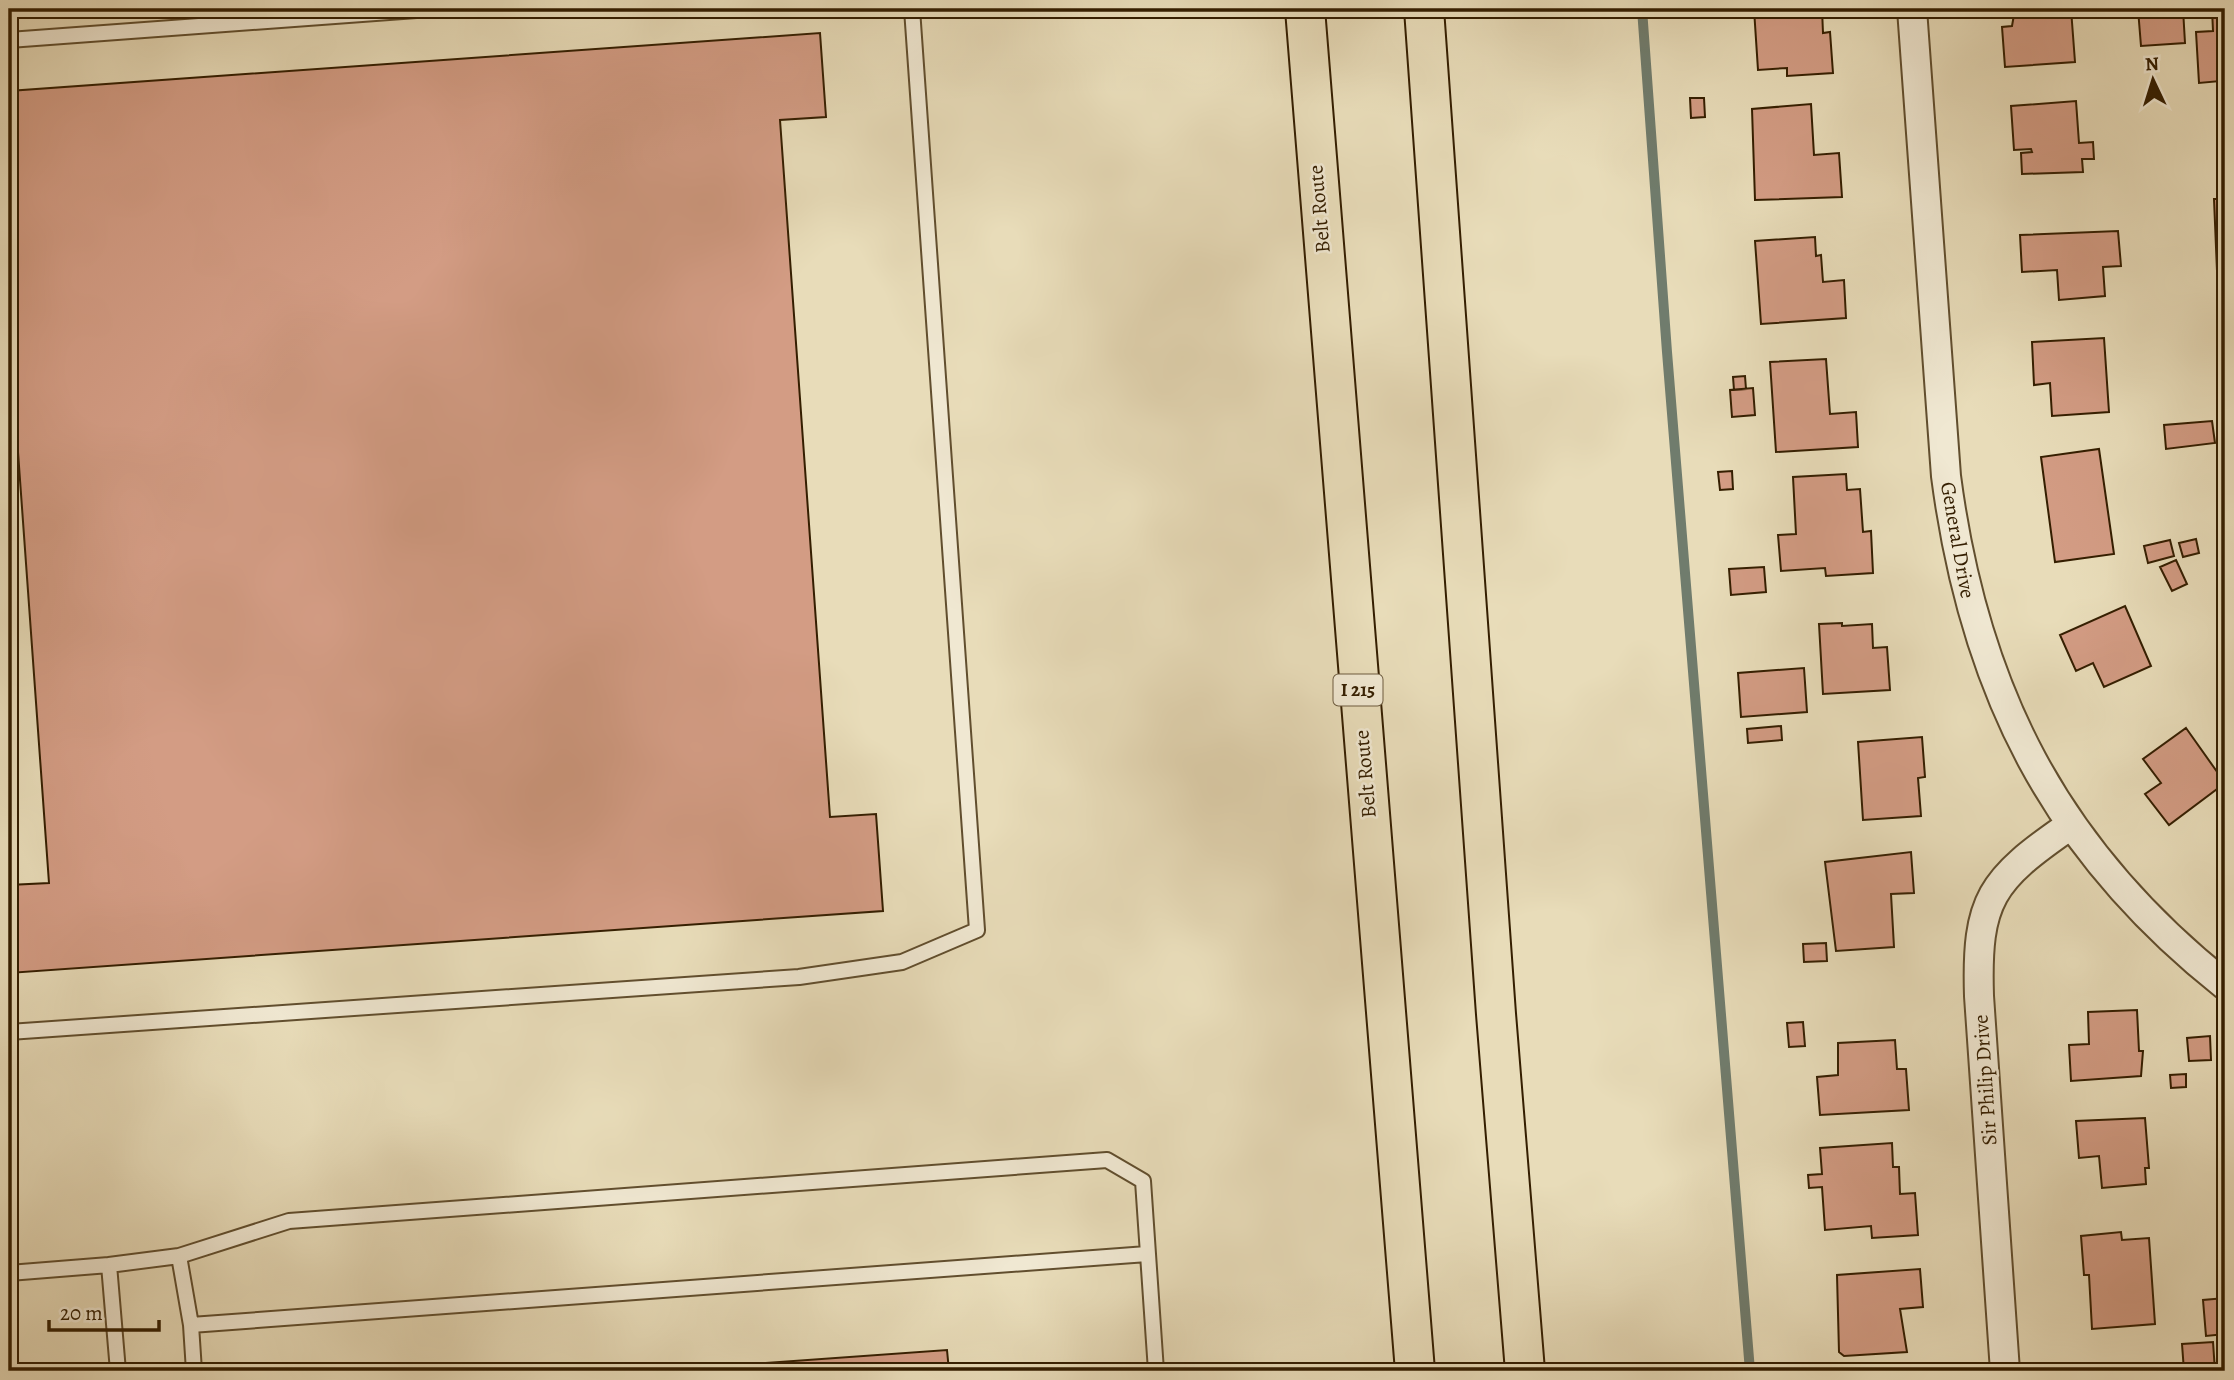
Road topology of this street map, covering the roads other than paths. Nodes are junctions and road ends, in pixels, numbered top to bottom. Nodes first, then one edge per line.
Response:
1 (430, 9) edge
2 (912, 9) edge
3 (1305, 9) edge
4 (1424, 9) edge
5 (1912, 9) edge
6 (9, 40) edge
7 (2069, 826) junction
8 (2225, 985) edge
9 (9, 1032) edge
10 (1147, 1254) junction
11 (179, 1256) junction
12 (109, 1265) junction
13 (9, 1273) edge
14 (191, 1325) junction
15 (118, 1371) edge
16 (194, 1371) edge
17 (1156, 1371) edge
18 (1415, 1371) edge
19 (1525, 1371) edge
20 (2005, 1371) edge

1 - 6 lane
2 - 9 lane
3 - 18 highway, Belt Route / I 215
4 - 19 highway
5 - 7 street, General Drive
7 - 8 street, General Drive
7 - 20 street, Sir Philip Drive
10 - 11 lane
10 - 14 lane
10 - 17 lane
11 - 12 lane
11 - 14 lane
12 - 13 lane
12 - 15 lane
14 - 16 lane

